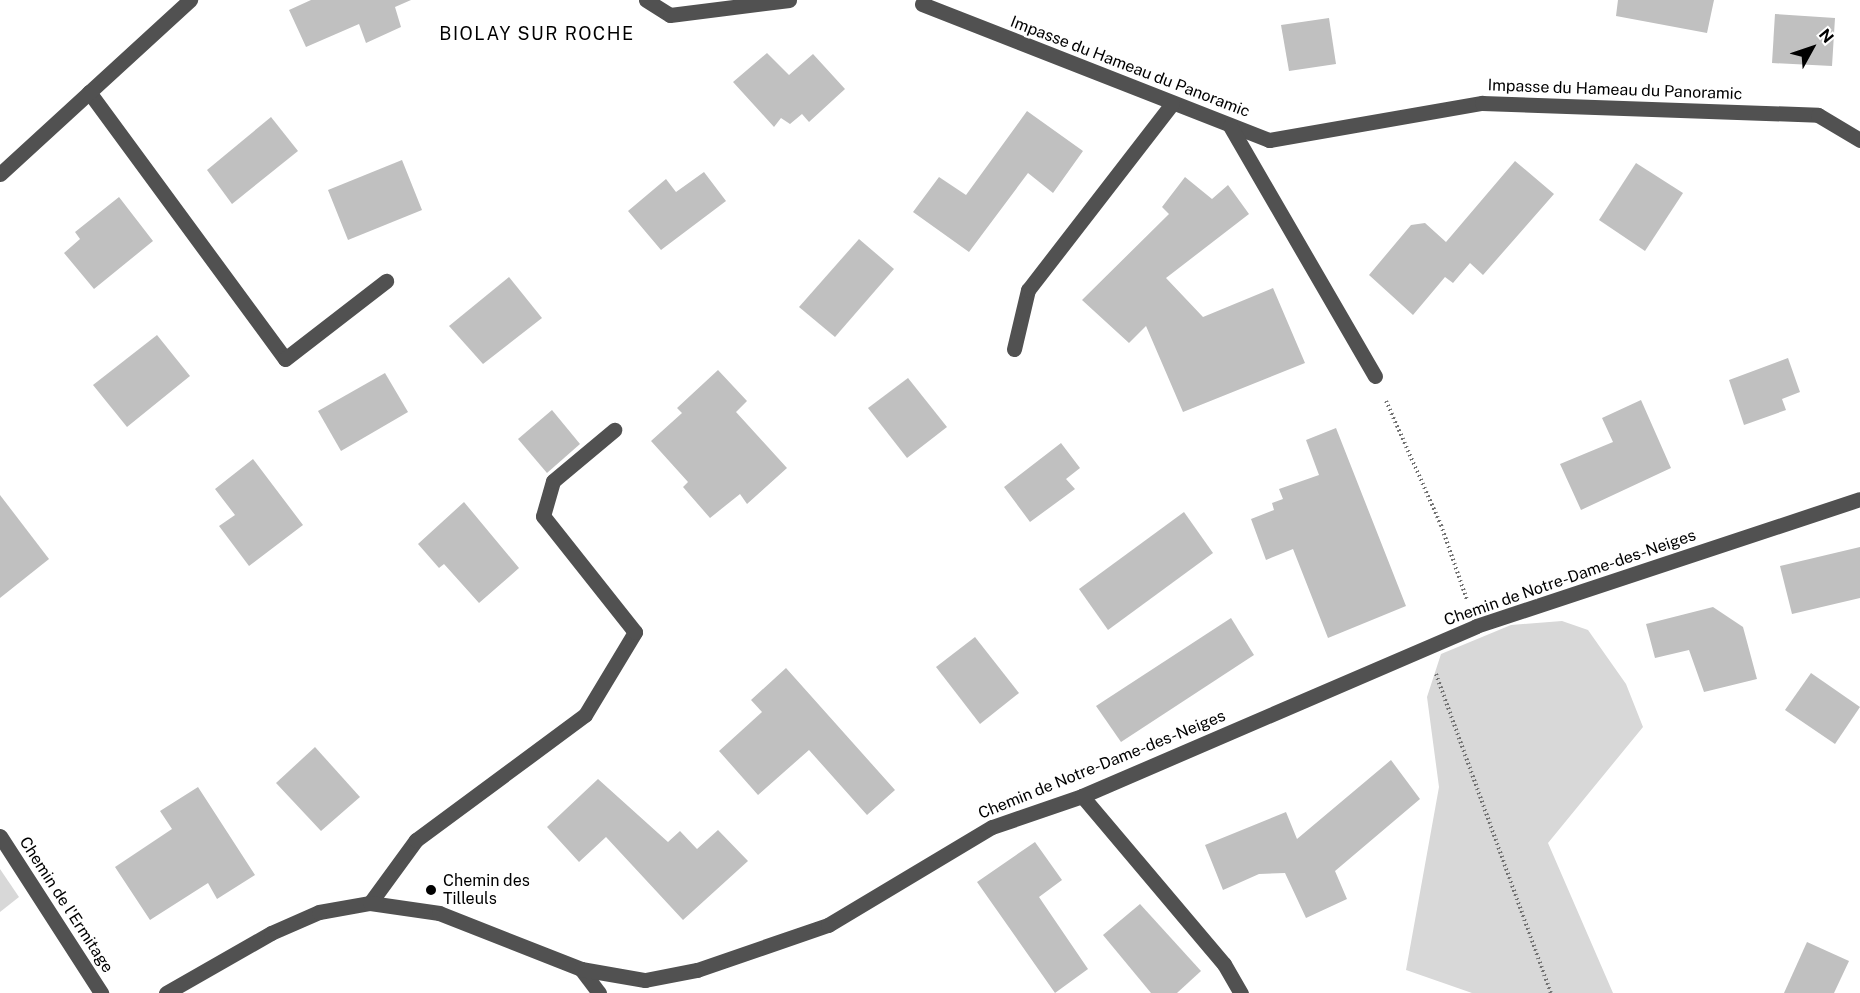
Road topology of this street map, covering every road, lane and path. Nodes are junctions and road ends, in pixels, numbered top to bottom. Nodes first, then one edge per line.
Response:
1 (190, 0) edge
2 (646, 0) edge
3 (789, 0) edge
4 (922, 4) dead end
5 (89, 92) junction
6 (1173, 104) junction
7 (1230, 126) junction
8 (1860, 140) edge
9 (0, 174) edge
10 (386, 281) dead end
11 (1014, 349) dead end
12 (1375, 376) joint
13 (614, 430) dead end
14 (1860, 499) edge
15 (1476, 626) junction
16 (1426, 648) junction
17 (1082, 796) junction
18 (0, 836) edge
19 (370, 903) junction
20 (581, 969) junction
21 (101, 993) edge
22 (166, 993) edge
23 (598, 993) edge
24 (1241, 993) edge
25 (1551, 993) edge

1 - 5 street
2 - 3 street
4 - 6 street, Impasse du Hameau du Panoramic
5 - 9 street
5 - 10 street
6 - 7 street, Impasse du Hameau du Panoramic
6 - 11 street
7 - 8 street, Impasse du Hameau du Panoramic
7 - 12 street
12 - 15 path
13 - 19 street
14 - 15 street, Chemin de Notre-Dame-des-Neiges
15 - 16 street, Chemin de Notre-Dame-des-Neiges
16 - 17 street, Chemin de Notre-Dame-des-Neiges
16 - 25 path
17 - 20 street, Chemin de Notre-Dame-des-Neiges
17 - 24 street
18 - 21 street, Chemin de l'Ermitage
19 - 20 street, Chemin de Notre-Dame-des-Neiges
19 - 22 street, Chemin de Notre-Dame-des-Neiges
20 - 23 street

